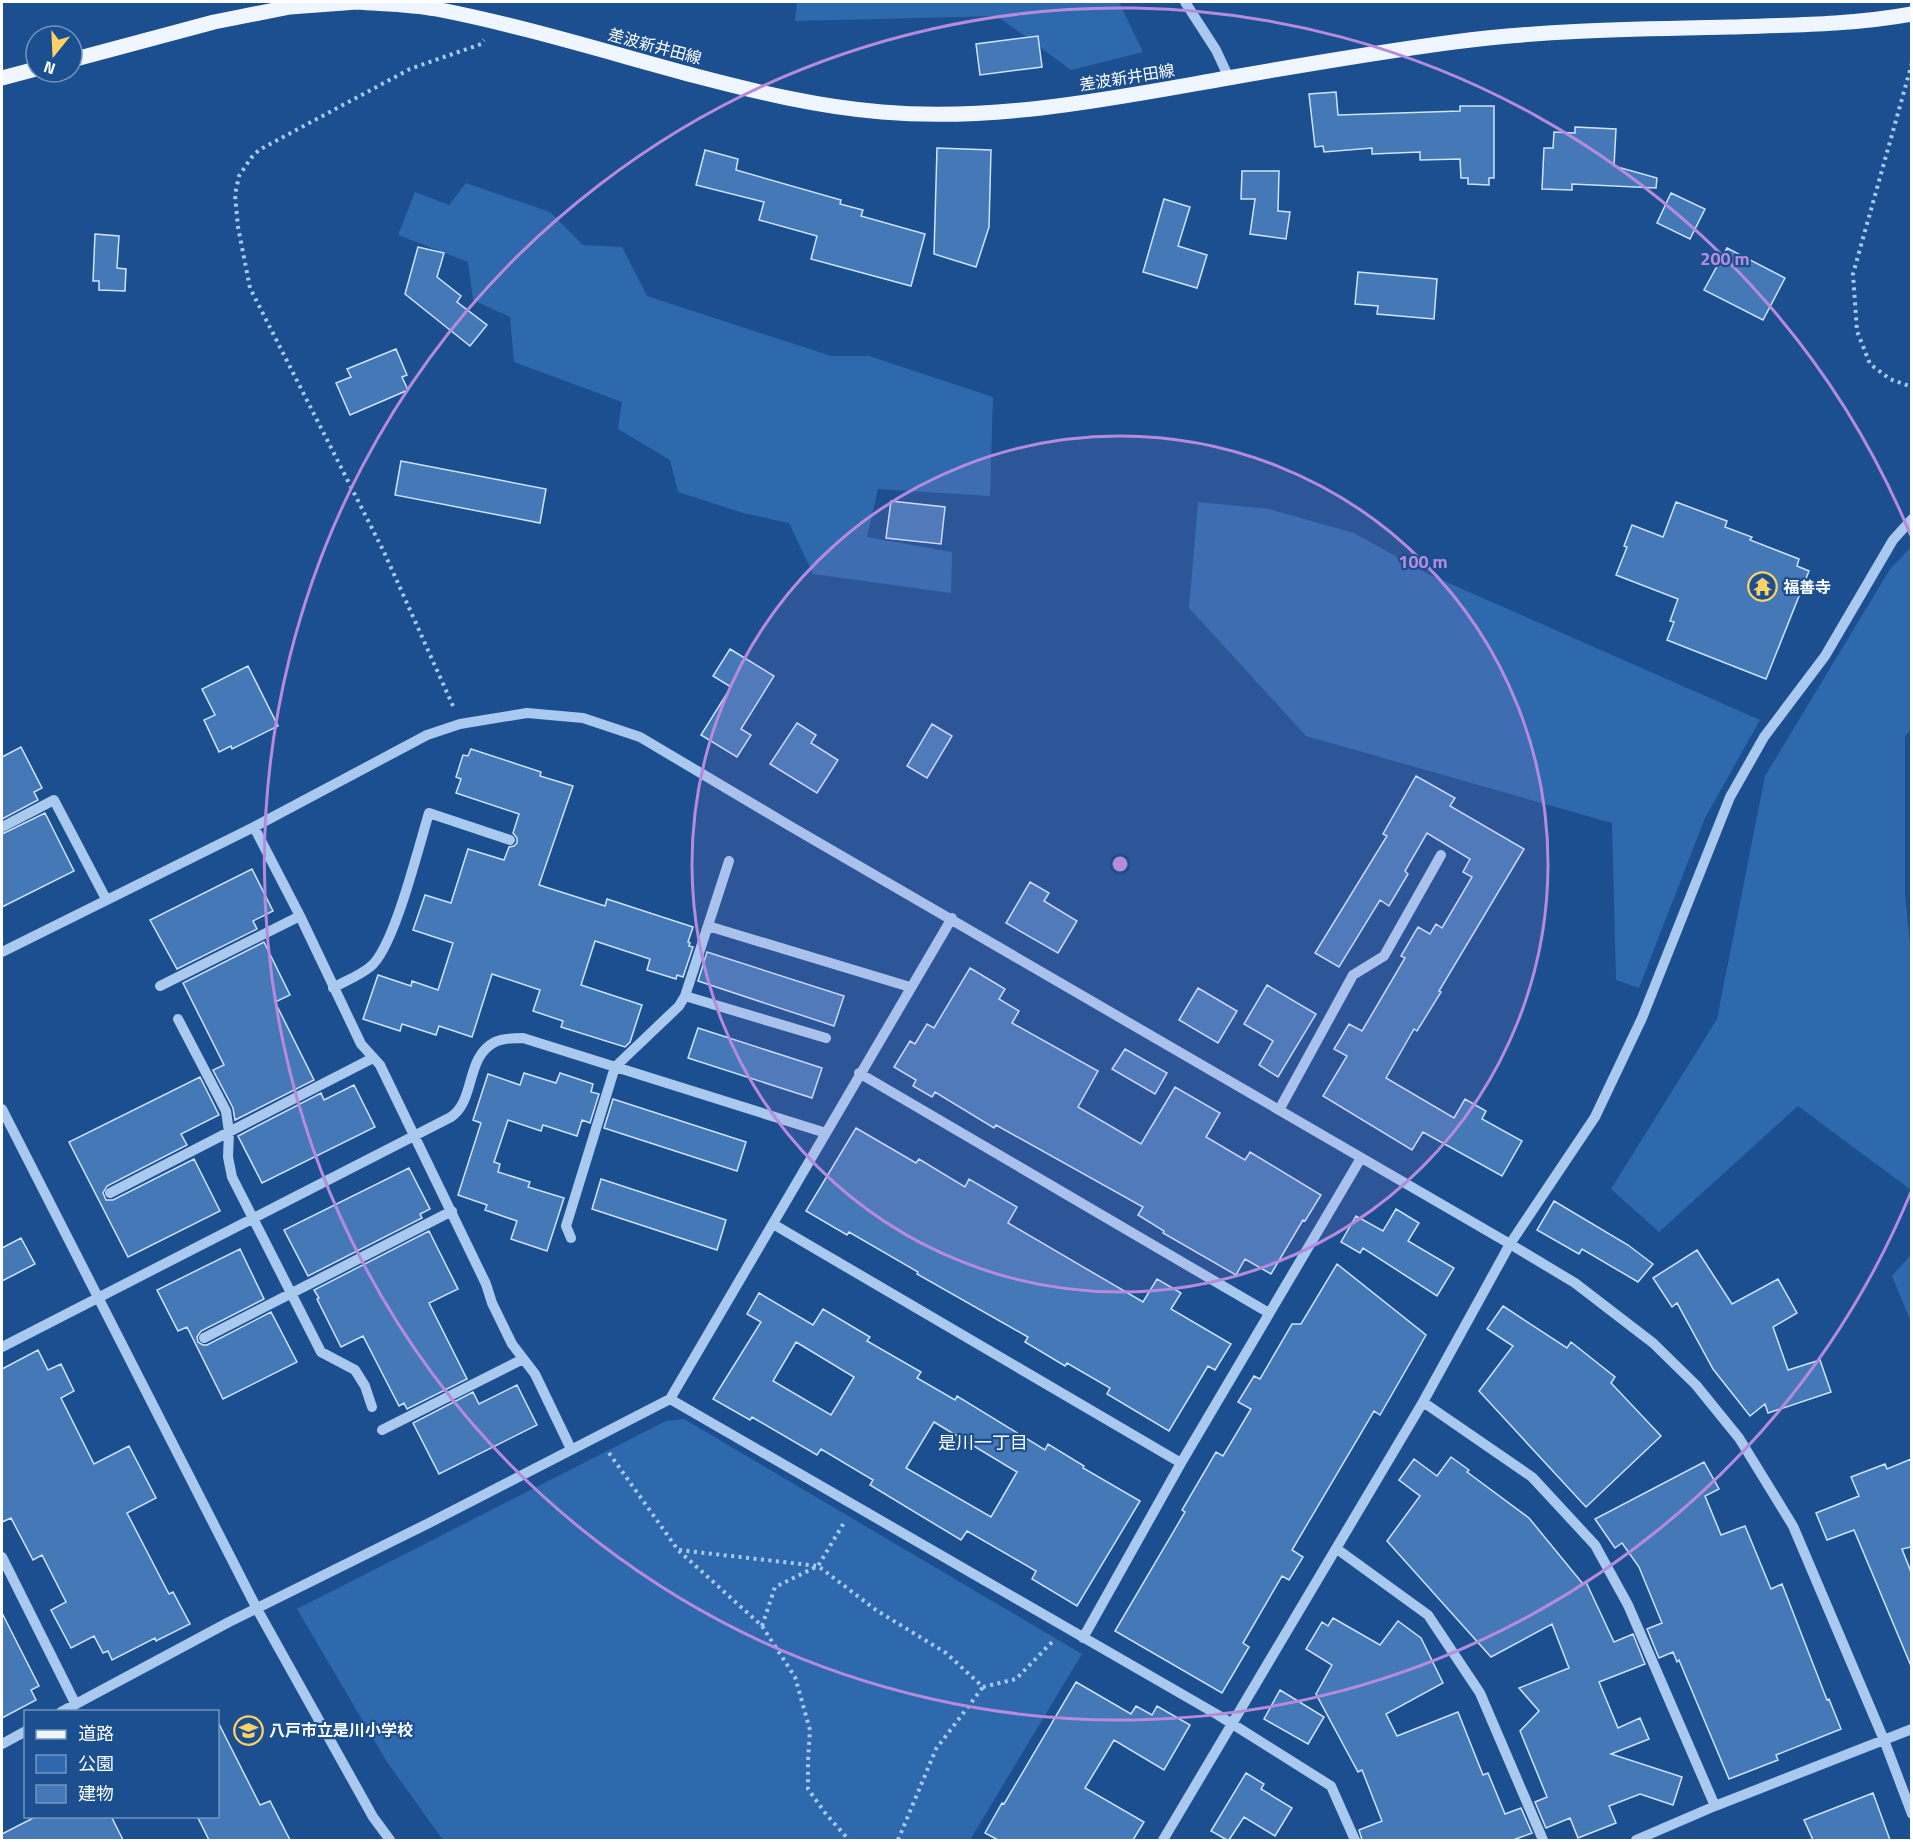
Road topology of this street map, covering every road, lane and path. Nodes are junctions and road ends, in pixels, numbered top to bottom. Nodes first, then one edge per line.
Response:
1 (357, 2) edge
2 (1185, 2) edge
3 (1911, 14) edge
4 (497, 23) junction
5 (84, 57) edge
6 (1911, 63) edge
7 (24, 72) edge
8 (2, 78) edge
9 (1229, 78) junction
10 (1911, 387) edge
11 (1911, 519) edge
12 (460, 724) junction
13 (2, 826) edge
14 (254, 827) junction
15 (510, 840) dead end
16 (1441, 855) dead end
17 (729, 861) dead end
18 (106, 899) junction
19 (300, 916) junction
20 (952, 918) junction
21 (708, 926) junction
22 (2, 952) edge
23 (160, 986) dead end
24 (910, 987) junction
25 (333, 988) junction
26 (686, 996) junction
27 (178, 1019) dead end
28 (826, 1038) dead end
29 (373, 1058) junction
30 (615, 1067) junction
31 (860, 1073) junction
32 (2, 1109) edge
33 (1279, 1110) junction
34 (229, 1132) junction
35 (826, 1133) junction
36 (415, 1137) junction
37 (1361, 1158) junction
38 (110, 1193) dead end
39 (452, 1212) junction
40 (252, 1218) junction
41 (773, 1224) junction
42 (571, 1238) dead end
43 (1510, 1244) junction
44 (290, 1294) junction
45 (97, 1298) junction
46 (1269, 1313) junction
47 (204, 1338) dead end
48 (2, 1347) edge
49 (523, 1359) junction
50 (670, 1399) junction
51 (1423, 1402) junction
52 (372, 1407) dead end
53 (382, 1430) dead end
54 (596, 1436) junction
55 (571, 1449) junction
56 (1181, 1463) junction
57 (855, 1505) junction
58 (1337, 1549) junction
59 (678, 1550) junction
60 (2, 1557) edge
61 (818, 1566) junction
62 (257, 1609) junction
63 (762, 1626) junction
64 (1065, 1627) junction
65 (1083, 1638) junction
66 (983, 1687) junction
67 (75, 1704) junction
68 (64, 1710) edge
69 (1233, 1724) junction
70 (1911, 1729) edge
71 (24, 1732) edge
72 (1884, 1740) junction
73 (2, 1744) edge
74 (1715, 1806) junction
75 (1911, 1814) edge
76 (390, 1840) edge
77 (849, 1840) edge
78 (898, 1840) edge
79 (1163, 1840) edge
80 (1355, 1840) edge
81 (1543, 1840) edge
82 (1636, 1840) edge

1 - 4 main road, 差波新井田線
1 - 5 main road, 差波新井田線
2 - 9 street
3 - 9 main road, 差波新井田線
4 - 9 main road, 差波新井田線
4 - 12 path
6 - 10 path
7 - 8 main road
11 - 43 street
12 - 14 street
12 - 20 street
13 - 18 street
14 - 18 street
14 - 19 street
15 - 25 street
16 - 33 street
17 - 21 street
18 - 22 street
19 - 23 street
19 - 25 street
20 - 24 street
20 - 33 street
21 - 24 street
21 - 26 street
24 - 31 street
25 - 29 street
26 - 28 street
26 - 30 street
27 - 34 street
29 - 34 street
29 - 36 street
30 - 35 street
30 - 36 street
30 - 42 street
31 - 35 street
31 - 46 street
32 - 45 street
33 - 37 street
34 - 38 street
34 - 40 street
35 - 41 street
36 - 39 street
36 - 40 street
37 - 43 street
37 - 46 street
39 - 44 street
39 - 49 street
40 - 44 street
40 - 45 street
41 - 50 street
41 - 56 street
43 - 51 street
43 - 72 street
44 - 47 street
44 - 52 street
45 - 48 street
45 - 62 street
46 - 56 street
49 - 53 street
49 - 55 street
50 - 54 street
50 - 57 street
51 - 58 street
51 - 74 street
54 - 55 street
54 - 59 path
55 - 62 street
56 - 65 street
57 - 61 path
57 - 64 street
58 - 69 street
58 - 81 street
59 - 61 path
59 - 63 path
60 - 67 street
61 - 63 path
61 - 66 path
62 - 67 street
62 - 76 street
63 - 77 path
64 - 65 street
64 - 66 path
65 - 69 street
66 - 78 path
67 - 68 street
69 - 79 street
69 - 80 street
70 - 72 street
71 - 73 street
72 - 74 street
72 - 75 street
74 - 82 street

